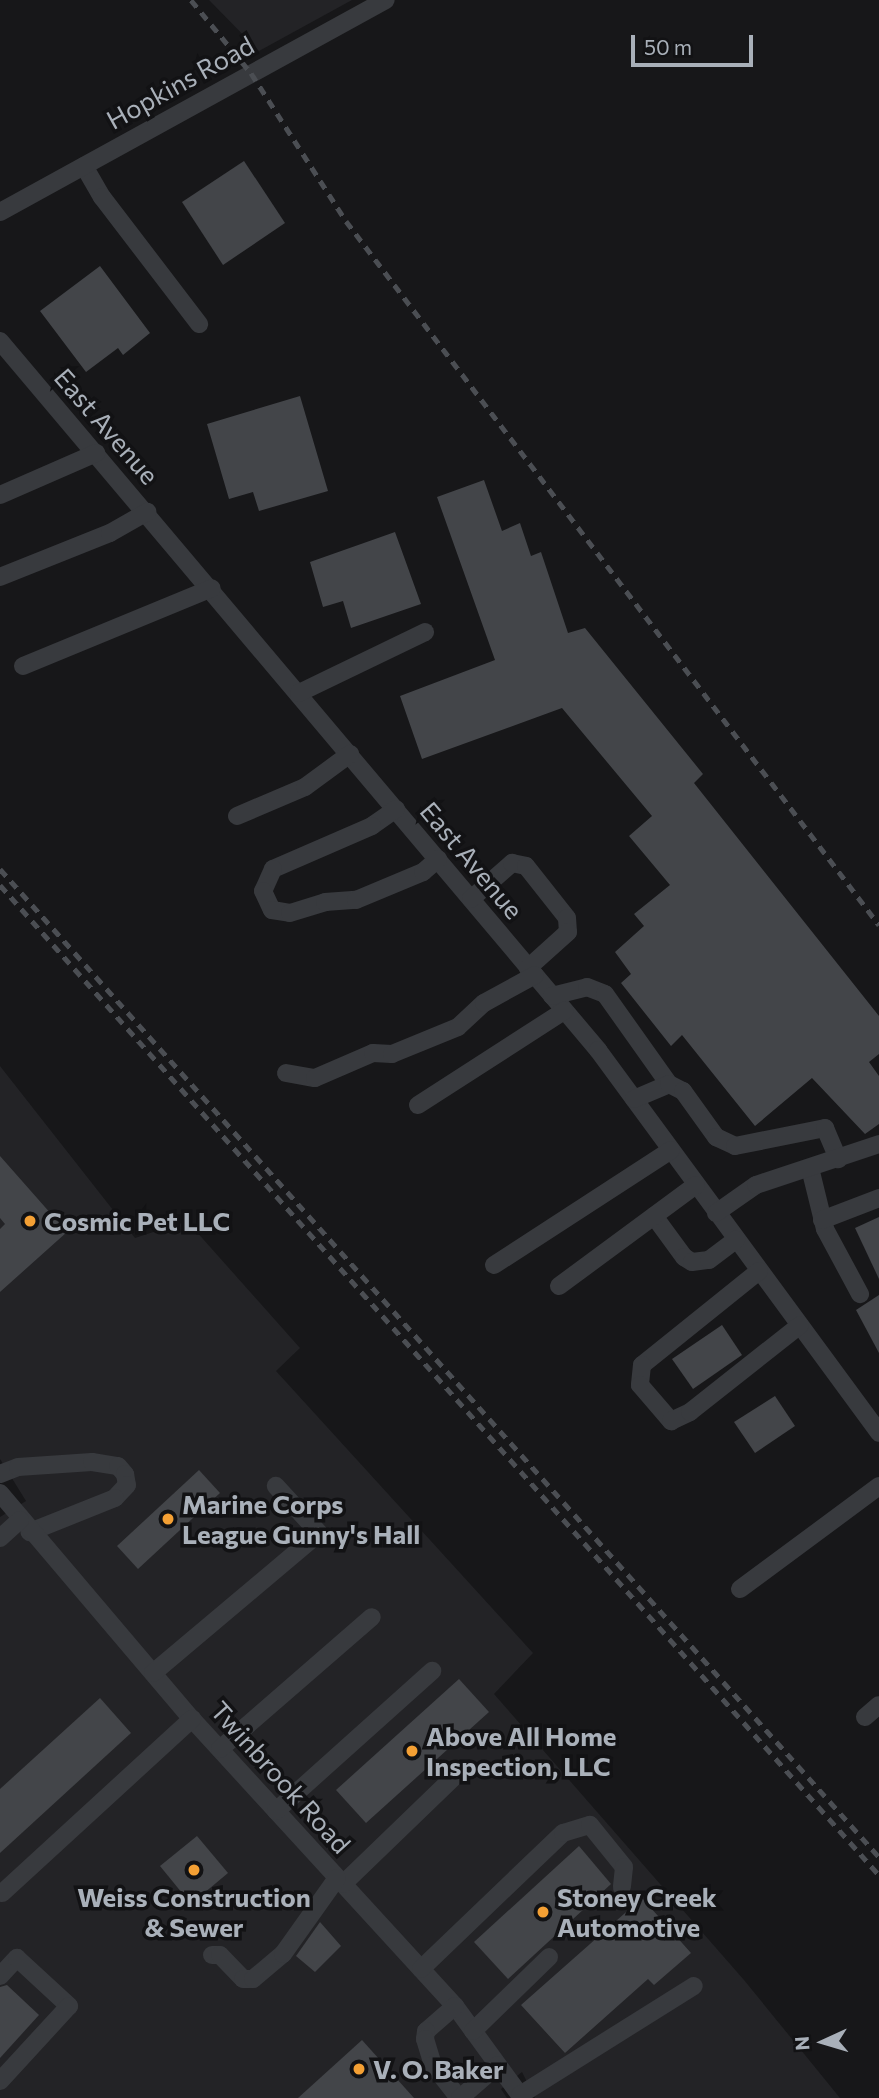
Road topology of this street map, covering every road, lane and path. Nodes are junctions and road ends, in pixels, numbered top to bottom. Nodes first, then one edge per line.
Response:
1 (386, 0) edge
2 (84, 166) junction
3 (0, 212) edge
4 (199, 324) dead end
5 (0, 341) edge
6 (96, 453) junction
7 (0, 495) edge
8 (147, 512) junction
9 (0, 577) edge
10 (212, 588) junction
11 (425, 632) dead end
12 (23, 666) dead end
13 (299, 693) junction
14 (350, 754) junction
15 (396, 810) junction
16 (237, 817) dead end
17 (438, 859) junction
18 (471, 899) junction
19 (531, 971) junction
20 (552, 996) junction
21 (565, 1011) junction
22 (286, 1073) dead end
23 (669, 1084) junction
24 (634, 1099) junction
25 (418, 1105) dead end
26 (879, 1144) edge
27 (671, 1150) junction
28 (838, 1159) junction
29 (810, 1168) junction
30 (696, 1185) junction
31 (879, 1198) edge
32 (716, 1213) junction
33 (654, 1216) junction
34 (822, 1220) junction
35 (737, 1240) junction
36 (494, 1265) dead end
37 (759, 1270) junction
38 (559, 1286) dead end
39 (860, 1294) dead end
40 (800, 1325) junction
41 (879, 1433) edge
42 (0, 1474) edge
43 (276, 1486) dead end
44 (879, 1486) edge
45 (0, 1493) edge
46 (25, 1526) junction
47 (0, 1538) edge
48 (740, 1589) dead end
49 (372, 1617) dead end
50 (432, 1671) dead end
51 (153, 1673) junction
52 (192, 1719) junction
53 (220, 1749) junction
54 (459, 1772) dead end
55 (276, 1811) junction
56 (340, 1881) junction
57 (622, 1887) dead end
58 (2, 1893) dead end
59 (212, 1955) dead end
60 (549, 1956) dead end
61 (421, 1969) junction
62 (0, 1976) edge
63 (694, 1986) dead end
64 (455, 2006) junction
65 (473, 2031) junction
66 (498, 2065) junction
67 (0, 2081) edge
68 (521, 2097) edge
69 (459, 2098) edge

1 - 2 street, Hopkins Road
2 - 3 street, Hopkins Road
2 - 4 street
5 - 6 street, East Avenue
6 - 7 street
6 - 8 street, East Avenue
8 - 9 street
8 - 10 street, East Avenue
10 - 12 street
10 - 13 street, East Avenue
11 - 13 street
13 - 14 street, East Avenue
14 - 15 street, East Avenue
14 - 16 street
15 - 17 street, East Avenue
15 - 17 street
17 - 18 street, East Avenue
18 - 19 street, East Avenue
18 - 19 street
19 - 20 street, East Avenue
19 - 22 street
20 - 21 street, East Avenue
20 - 23 street
21 - 24 street, East Avenue
21 - 25 street
23 - 24 street
23 - 28 street
24 - 27 street, East Avenue
26 - 28 street
27 - 30 street, East Avenue
27 - 36 street
28 - 29 street
29 - 32 street
29 - 34 street
30 - 32 street, East Avenue
30 - 33 street
31 - 34 street
32 - 35 street, East Avenue
33 - 35 street
33 - 38 street
34 - 39 street
35 - 37 street, East Avenue
37 - 40 street, East Avenue
37 - 40 street
40 - 41 street, East Avenue
42 - 46 street
43 - 51 street
44 - 48 street
45 - 46 street, Twinbrook Road
46 - 47 street
46 - 51 street, Twinbrook Road
49 - 53 street
50 - 55 street
51 - 52 street, Twinbrook Road
52 - 53 street, Twinbrook Road
52 - 58 street
53 - 55 street, Twinbrook Road
54 - 56 street
55 - 56 street, Twinbrook Road
56 - 59 street
56 - 61 street, Twinbrook Road
57 - 61 street
60 - 65 street
61 - 64 street, Twinbrook Road
62 - 67 street
63 - 68 street
64 - 65 street, Twinbrook Road
64 - 69 street
65 - 66 street, Twinbrook Road
66 - 68 street, Twinbrook Road
66 - 69 street

